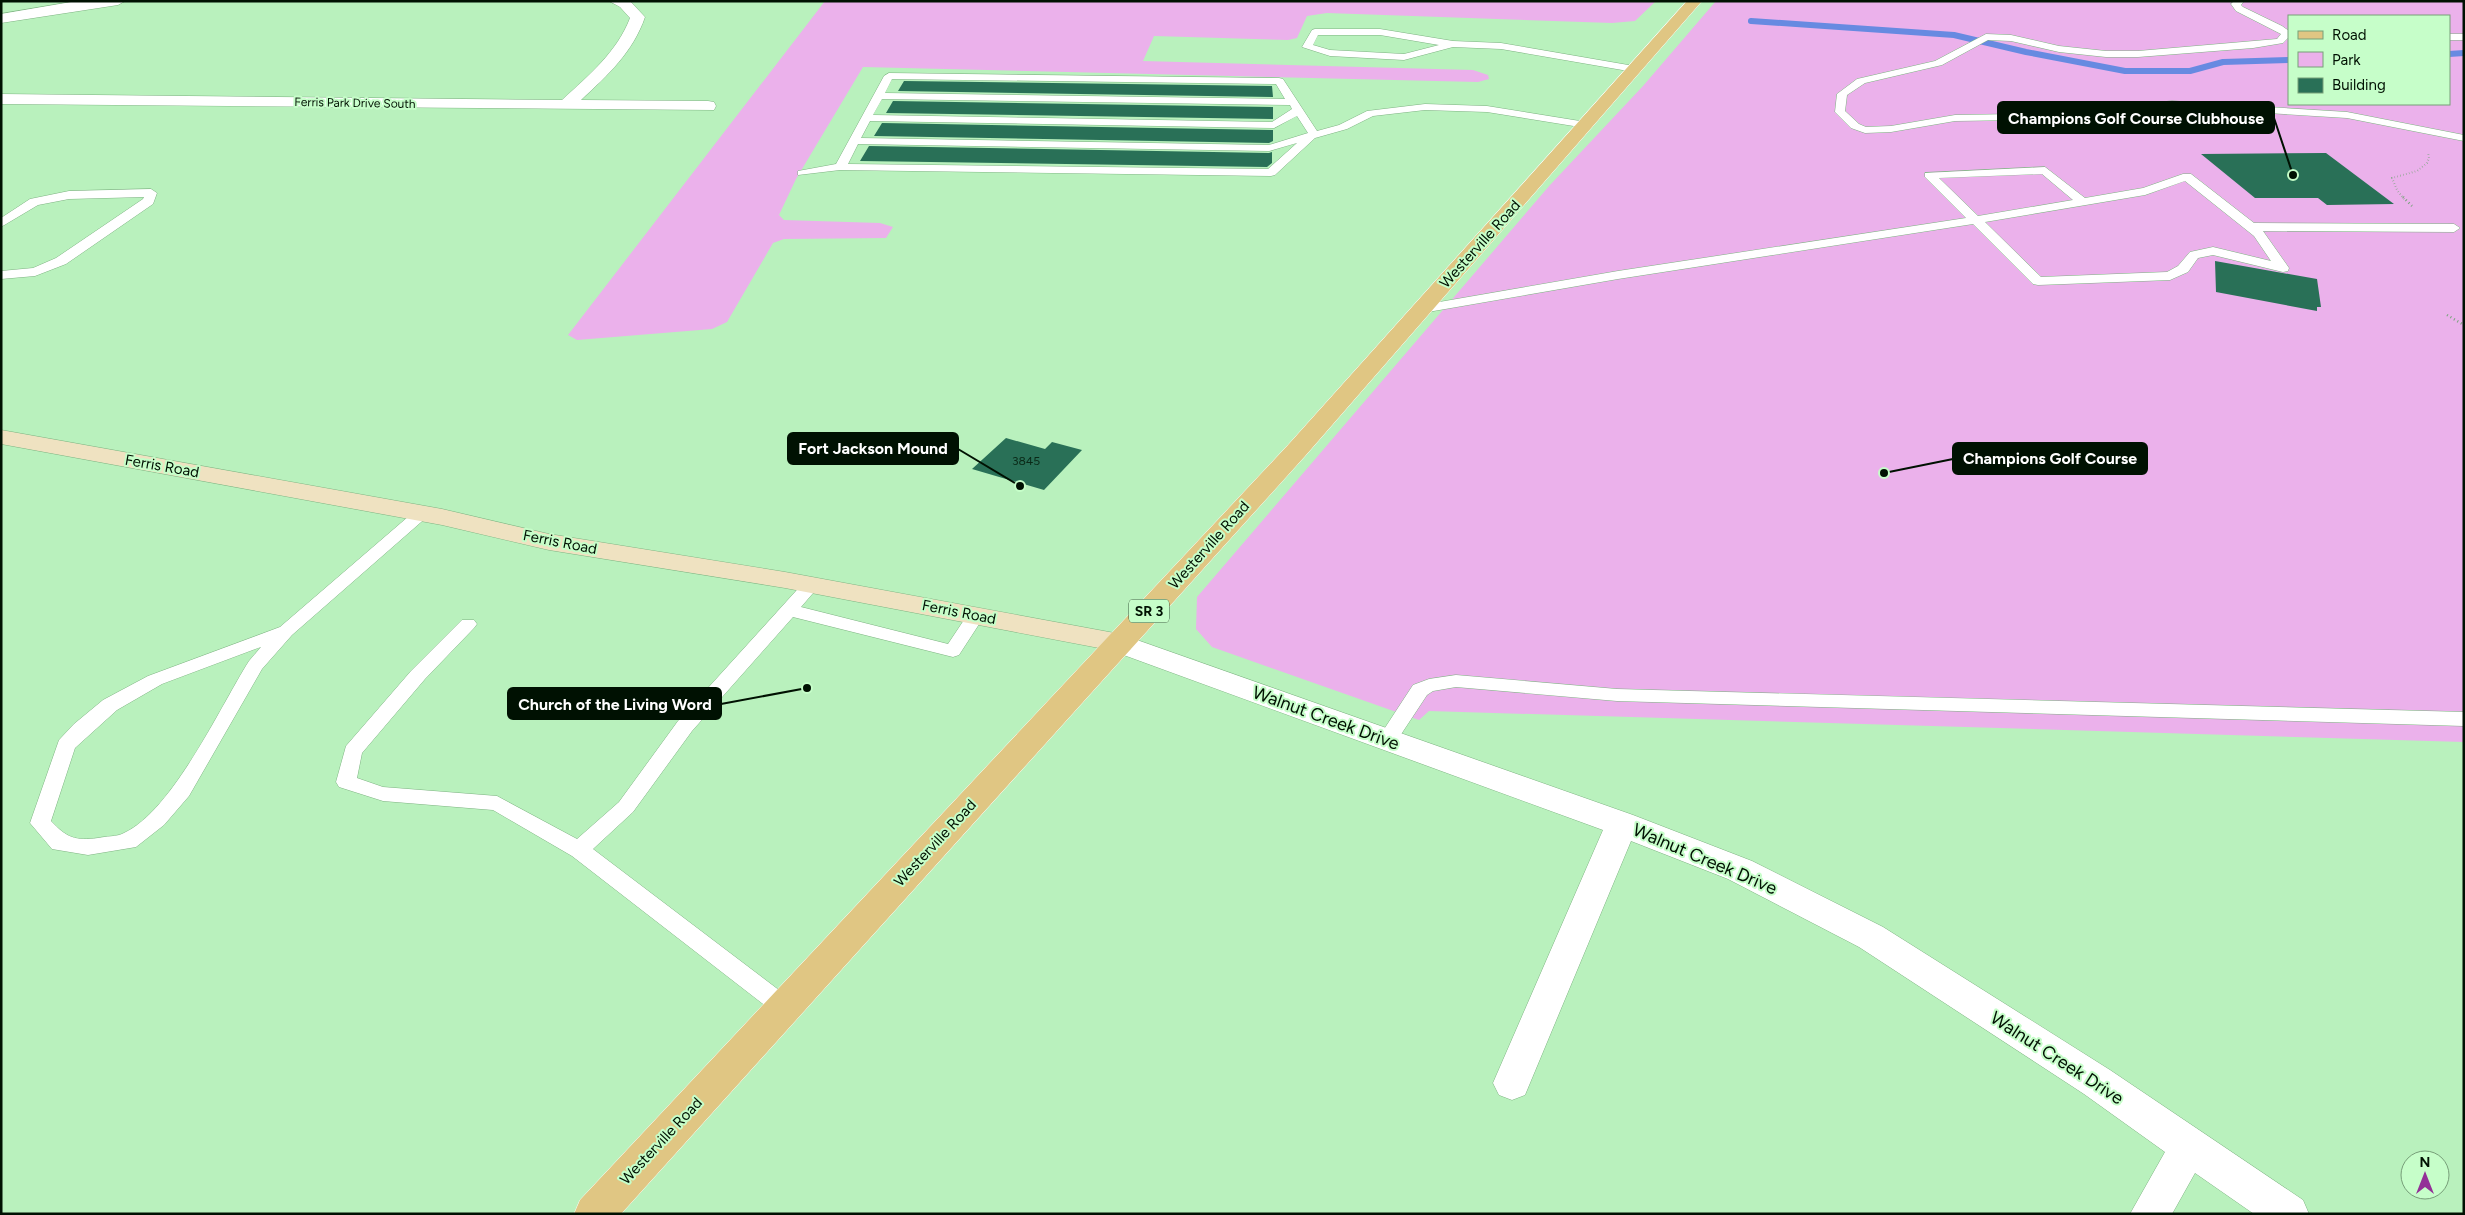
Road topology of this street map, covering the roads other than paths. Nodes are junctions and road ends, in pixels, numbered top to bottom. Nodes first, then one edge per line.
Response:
1 (118, 1) edge
2 (616, 1) edge
3 (1695, 1) edge
4 (2240, 1) edge
5 (1, 19) edge
6 (2286, 36) edge
7 (2450, 37) edge
8 (2464, 38) edge
9 (1453, 44) junction
10 (1634, 69) junction
11 (878, 96) junction
12 (1, 99) edge
13 (566, 105) junction
14 (708, 106) dead end
15 (1296, 106) junction
16 (866, 118) junction
17 (1586, 125) junction
18 (1314, 134) junction
19 (2464, 138) edge
20 (854, 141) junction
21 (840, 167) junction
22 (802, 173) dead end
23 (2082, 201) junction
24 (1977, 220) junction
25 (1, 223) edge
26 (2251, 228) junction
27 (2454, 228) road end
28 (1, 275) edge
29 (1422, 309) junction
30 (1, 437) edge
31 (422, 513) junction
32 (811, 585) junction
33 (790, 610) junction
34 (976, 616) junction
35 (468, 624) dead end
36 (286, 631) junction
37 (1120, 643) junction
38 (2464, 719) edge
39 (1387, 740) junction
40 (1622, 824) junction
41 (579, 850) junction
42 (784, 1007) junction
43 (1512, 1083) dead end
44 (2189, 1147) junction
45 (594, 1214) edge
46 (2150, 1214) edge
47 (2289, 1214) edge

1 - 5 street
2 - 13 street
3 - 10 main road, Westerville Road / SR 3
4 - 6 lane
6 - 19 lane
7 - 8 lane
9 - 9 lane
9 - 10 lane
10 - 17 main road, Westerville Road / SR 3
11 - 15 lane
11 - 15 lane
11 - 16 lane
12 - 13 street, Ferris Park Drive South
13 - 14 street, Ferris Park Drive South
15 - 16 lane
15 - 18 lane
16 - 20 lane
17 - 18 lane
17 - 29 main road, Westerville Road / SR 3
18 - 20 lane
18 - 21 lane
20 - 21 lane
21 - 22 lane
23 - 24 lane
23 - 24 lane
23 - 26 lane
24 - 26 lane
24 - 29 lane
25 - 28 lane
26 - 27 lane
29 - 37 main road, Westerville Road / SR 3
30 - 31 main road, Ferris Road
31 - 32 main road, Ferris Road
31 - 36 lane
32 - 33 lane
32 - 34 main road, Ferris Road
33 - 34 lane
33 - 41 lane
34 - 37 main road, Ferris Road
35 - 41 lane
36 - 36 lane
37 - 39 street, Walnut Creek Drive
37 - 42 main road, Westerville Road / SR 3
38 - 39 lane
39 - 40 street, Walnut Creek Drive
40 - 43 street
40 - 44 street, Walnut Creek Drive
41 - 42 lane
42 - 45 main road, Westerville Road / SR 3
44 - 46 street
44 - 47 street, Walnut Creek Drive

